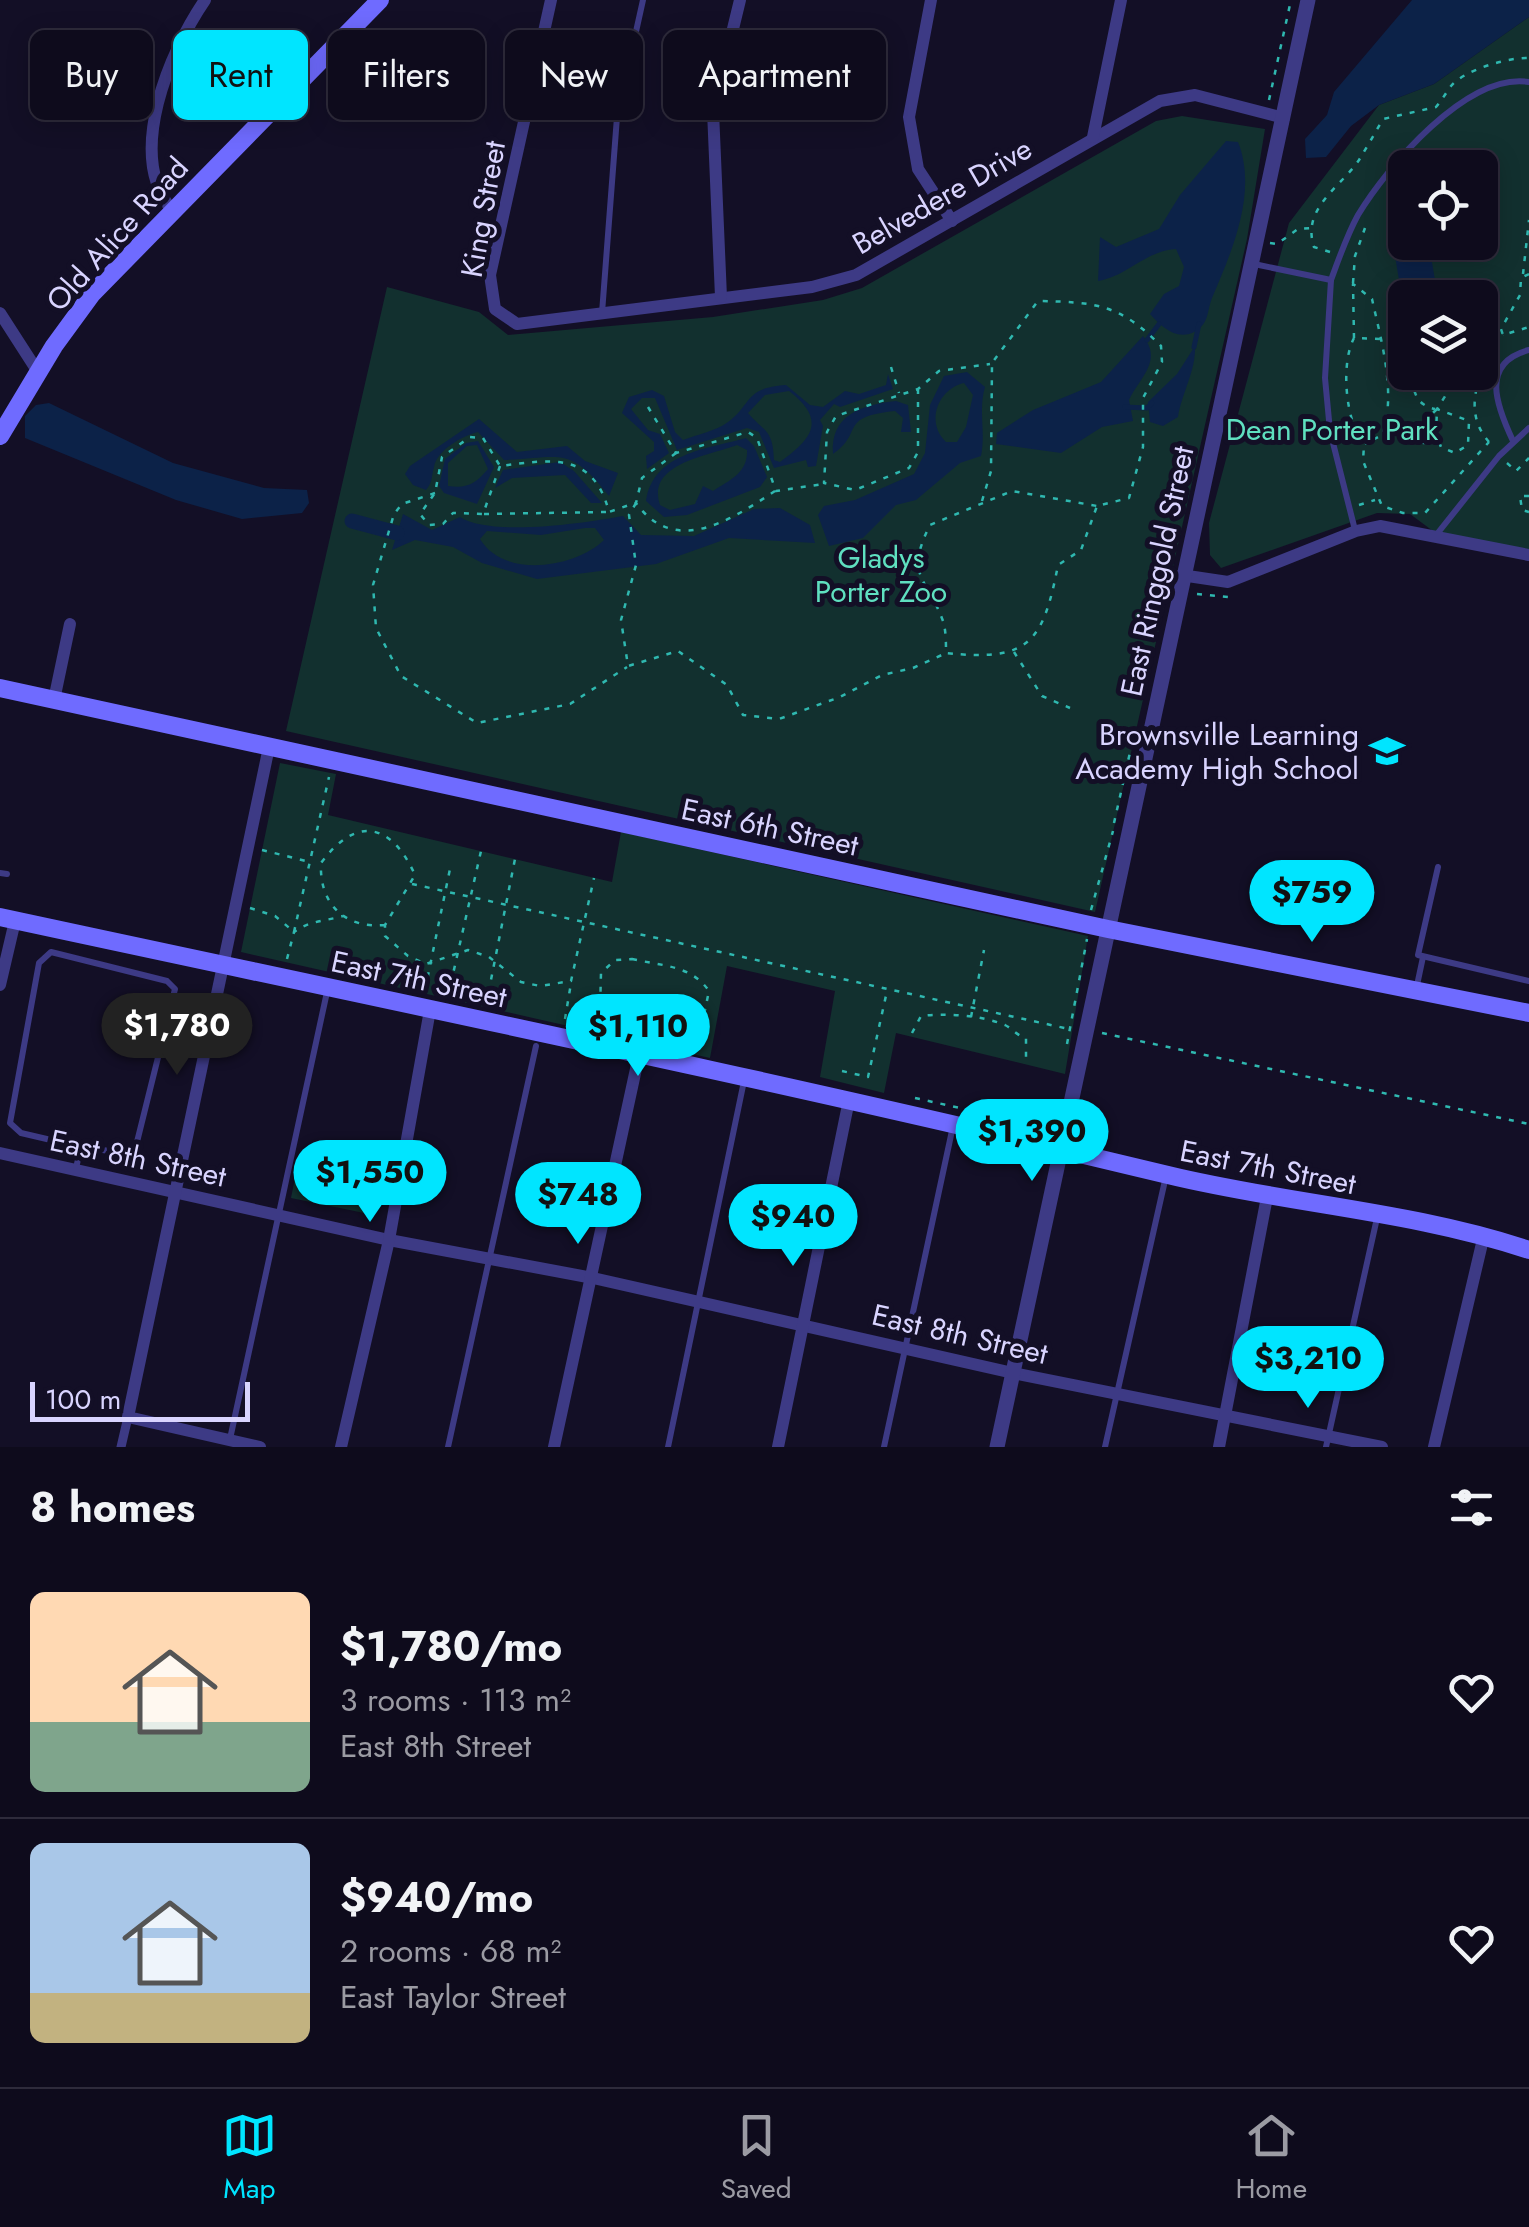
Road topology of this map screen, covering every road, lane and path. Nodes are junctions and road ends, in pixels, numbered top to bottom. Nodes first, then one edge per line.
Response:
1 (205, 0) edge
2 (551, 0) edge
3 (643, 0) edge
4 (740, 0) edge
5 (931, 0) edge
6 (1122, 0) edge
7 (1308, 0) edge
8 (377, 1) edge
9 (1529, 58) edge
10 (1529, 82) edge
11 (1284, 118) junction
12 (1093, 137) junction
13 (172, 210) junction
14 (1529, 220) edge
15 (952, 221) junction
16 (1366, 225) dead end
17 (1314, 228) junction
18 (1266, 242) dead end
19 (1527, 245) edge
20 (1340, 256) junction
21 (1254, 264) junction
22 (1354, 264) junction
23 (1529, 274) edge
24 (1523, 276) junction
25 (1332, 280) junction
26 (1353, 284) junction
27 (722, 297) junction
28 (496, 309) joint
29 (0, 312) edge
30 (602, 313) junction
31 (1529, 327) edge
32 (1503, 335) junction
33 (1354, 338) junction
34 (1380, 339) junction
35 (1498, 344) edge
36 (1529, 350) edge
37 (992, 363) junction
38 (891, 367) dead end
39 (38, 372) junction
40 (918, 388) junction
41 (1414, 390) edge
42 (1448, 390) edge
43 (1477, 390) edge
44 (899, 395) junction
45 (648, 407) dead end
46 (1436, 409) junction
47 (1529, 428) edge
48 (1436, 434) junction
49 (0, 436) edge
50 (1513, 442) junction
51 (1364, 444) junction
52 (676, 453) junction
53 (1498, 456) junction
54 (1529, 458) edge
55 (500, 466) junction
56 (824, 484) junction
57 (776, 490) junction
58 (435, 494) junction
59 (1529, 496) edge
60 (1377, 499) junction
61 (982, 501) junction
62 (636, 503) junction
63 (1097, 506) junction
64 (1350, 508) junction
65 (609, 512) junction
66 (1529, 512) edge
67 (482, 514) junction
68 (1356, 531) junction
69 (1437, 534) junction
70 (1529, 555) edge
71 (1182, 575) junction
72 (1190, 593) dead end
73 (1232, 595) dead end
74 (70, 624) dead end
75 (1013, 651) junction
76 (946, 653) junction
77 (628, 666) junction
78 (0, 688) edge
79 (54, 700) junction
80 (1070, 708) dead end
81 (270, 746) junction
82 (331, 770) dead end
83 (262, 850) dead end
84 (481, 851) dead end
85 (515, 859) dead end
86 (308, 861) junction
87 (450, 864) dead end
88 (1438, 867) dead end
89 (594, 878) dead end
90 (412, 884) junction
91 (444, 894) junction
92 (469, 900) junction
93 (505, 907) junction
94 (250, 908) dead end
95 (344, 916) junction
96 (7, 919) edge
97 (586, 923) junction
98 (385, 926) junction
99 (1108, 928) junction
100 (294, 932) junction
101 (1088, 936) dead end
102 (458, 950) junction
103 (984, 950) dead end
104 (1423, 956) junction
105 (287, 962) dead end
106 (431, 962) junction
107 (494, 962) junction
108 (224, 966) junction
109 (571, 981) junction
110 (1529, 981) edge
111 (0, 985) edge
112 (328, 988) junction
113 (887, 988) junction
114 (1416, 990) junction
115 (448, 999) dead end
116 (427, 1002) junction
117 (486, 1007) dead end
118 (973, 1007) junction
119 (1508, 1009) junction
120 (1529, 1013) edge
121 (971, 1018) junction
122 (565, 1022) dead end
123 (1529, 1022) edge
124 (1070, 1029) junction
125 (1087, 1030) junction
126 (668, 1032) joint
127 (912, 1034) dead end
128 (536, 1046) dead end
129 (1066, 1048) dead end
130 (639, 1055) junction
131 (1026, 1058) dead end
132 (842, 1072) dead end
133 (745, 1078) junction
134 (908, 1096) dead end
135 (849, 1100) junction
136 (1055, 1101) dead end
137 (954, 1123) junction
138 (1529, 1124) edge
139 (1062, 1146) junction
140 (82, 1147) junction
141 (0, 1153) edge
142 (75, 1170) junction
143 (1166, 1174) junction
144 (174, 1191) junction
145 (1268, 1197) junction
146 (276, 1214) junction
147 (1377, 1216) junction
148 (1484, 1235) junction
149 (389, 1240) junction
150 (1529, 1250) edge
151 (490, 1259) junction
152 (593, 1278) junction
153 (698, 1301) junction
154 (804, 1324) junction
155 (906, 1348) junction
156 (1013, 1373) junction
157 (1117, 1394) junction
158 (1226, 1416) junction
159 (128, 1417) junction
160 (230, 1440) junction
161 (1327, 1442) edge
162 (121, 1447) edge
163 (260, 1447) edge
164 (342, 1447) edge
165 (448, 1447) edge
166 (554, 1447) edge
167 (668, 1447) edge
168 (778, 1447) edge
169 (884, 1447) edge
170 (996, 1447) edge
171 (1106, 1447) edge
172 (1219, 1447) edge
173 (1382, 1447) edge
174 (1434, 1447) edge

1 - 13 street
2 - 28 street, King Street
3 - 30 lane
4 - 27 street
5 - 15 street
6 - 12 street
7 - 11 street, East Ringgold Street
8 - 13 main road, Old Alice Road
9 - 17 path
10 - 20 lane
11 - 12 street, Belvedere Drive
11 - 21 street, East Ringgold Street
12 - 15 street, Belvedere Drive
13 - 39 main road, Old Alice Road
14 - 19 path
15 - 27 street, Belvedere Drive
16 - 22 path
17 - 18 path
17 - 20 path
19 - 24 path
20 - 22 path
20 - 25 lane
21 - 25 lane
21 - 71 street, East Ringgold Street
22 - 26 path
23 - 24 path
24 - 32 path
25 - 64 lane
26 - 33 path
26 - 34 path
27 - 30 street, Belvedere Drive
28 - 30 street, Belvedere Drive
29 - 39 street
31 - 32 path
32 - 35 path
33 - 34 path
33 - 51 path
34 - 51 path
36 - 50 lane
37 - 40 path
37 - 61 path
37 - 63 path
38 - 44 path
39 - 49 main road, Old Alice Road
40 - 44 path
40 - 56 path
41 - 46 path
42 - 46 path
43 - 60 path
44 - 56 path
45 - 52 path
46 - 48 path
46 - 48 path
46 - 48 path
47 - 50 lane
50 - 53 lane
51 - 60 path
52 - 57 path
52 - 62 path
53 - 54 path
53 - 69 lane
55 - 58 path
55 - 65 path
55 - 67 path
56 - 57 path
57 - 62 path
58 - 67 path
58 - 77 path
59 - 66 path
60 - 64 path
61 - 63 path
61 - 76 path
62 - 65 path
62 - 77 path
63 - 75 path
64 - 68 lane
65 - 67 path
68 - 69 street
68 - 71 street
69 - 70 street
71 - 99 street, East Ringgold Street
72 - 73 path
74 - 79 street
75 - 76 path
75 - 80 path
76 - 77 path
78 - 79 main road, East 6th Street
79 - 81 main road, East 6th Street
81 - 99 main road, East 6th Street
81 - 108 street
82 - 86 path
83 - 86 path
84 - 92 path
85 - 93 path
86 - 100 path
87 - 91 path
88 - 104 lane
89 - 97 path
90 - 91 path
90 - 95 path
90 - 98 path
91 - 92 path
91 - 106 path
92 - 93 path
92 - 102 path
93 - 97 path
93 - 107 path
94 - 100 path
95 - 98 path
95 - 100 path
96 - 108 main road, East 7th Street
96 - 111 street
97 - 109 path
97 - 113 path
98 - 106 path
99 - 114 main road, East 6th Street
99 - 125 street, East Ringgold Street
100 - 105 path
101 - 124 path
102 - 106 path
102 - 107 path
102 - 115 path
103 - 118 path
104 - 110 lane
104 - 114 lane
106 - 116 path
107 - 109 path
107 - 117 path
108 - 112 main road, East 7th Street
108 - 144 street
109 - 122 path
112 - 116 main road, East 7th Street
112 - 146 lane
113 - 118 path
113 - 132 path
114 - 119 main road, East 6th Street
116 - 130 main road, East 7th Street
116 - 149 street
118 - 121 path
118 - 124 path
119 - 120 main road, East 6th Street
119 - 123 main road
121 - 127 path
121 - 131 path
124 - 129 path
125 - 138 path
125 - 139 street, East Ringgold Street
126 - 126 path
128 - 151 lane
130 - 133 main road, East 7th Street
130 - 152 street
133 - 135 main road, East 7th Street
133 - 153 lane
134 - 136 path
135 - 137 main road, East 7th Street
135 - 154 street
137 - 139 main road, East 7th Street
137 - 155 lane
139 - 143 main road, East 7th Street
139 - 156 street, East Ringgold Street
140 - 140 lane
140 - 142 lane
141 - 142 street, East 8th Street
142 - 144 street, East 8th Street
143 - 145 main road, East 7th Street
143 - 157 lane
144 - 146 street, East 8th Street
144 - 159 street
145 - 147 main road, East 7th Street
145 - 158 street
146 - 149 street, East 8th Street
146 - 160 lane
147 - 148 main road, East 7th Street
147 - 161 lane
148 - 150 main road, East 7th Street
148 - 174 street
149 - 151 street, East 8th Street
149 - 164 street
151 - 152 street, East 8th Street
151 - 165 lane
152 - 153 street, East 8th Street
152 - 166 street
153 - 154 street, East 8th Street
153 - 167 lane
154 - 155 street, East 8th Street
154 - 168 street
155 - 156 street, East 8th Street
155 - 169 lane
156 - 157 street, East 8th Street
156 - 170 street, East Ringgold Street
157 - 158 street, East 8th Street
157 - 171 lane
158 - 161 street, East 8th Street
158 - 172 street
159 - 160 street
159 - 162 street
160 - 163 street
161 - 173 street, East 8th Street

